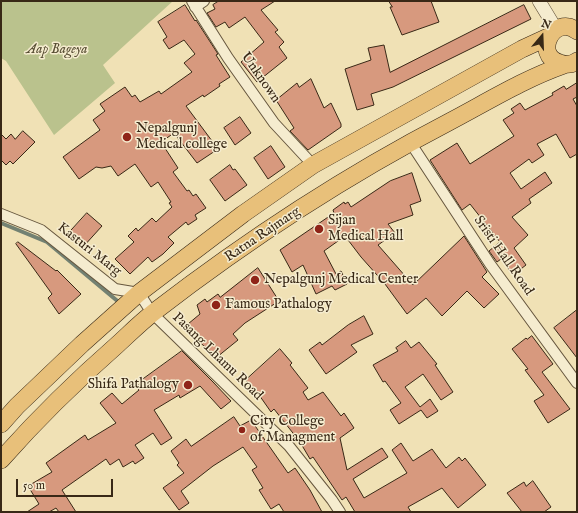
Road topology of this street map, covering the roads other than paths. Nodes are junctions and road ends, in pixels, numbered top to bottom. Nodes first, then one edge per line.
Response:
1 (204, 1) edge
2 (539, 1) edge
3 (193, 4) edge
4 (565, 29) edge
5 (573, 65) edge
6 (410, 142) junction
7 (313, 165) junction
8 (1, 214) edge
9 (139, 293) junction
10 (152, 313) junction
11 (577, 383) edge
12 (1, 424) edge
13 (1, 460) edge
14 (340, 512) edge

1 - 3 street
2 - 4 street
3 - 7 street, Unknown
4 - 5 highway
4 - 7 highway, Ratna Rajmarg
5 - 6 highway, Ratna Rajmarg
6 - 10 highway, Ratna Rajmarg
6 - 11 street, Sristi Hall Road
7 - 9 highway, Ratna Rajmarg
8 - 9 street, Kasturi Marg
9 - 10 street
9 - 12 highway, Ratna Rajmarg
10 - 13 highway, Ratna Rajmarg
10 - 14 street, Pasang Lhamu Road

